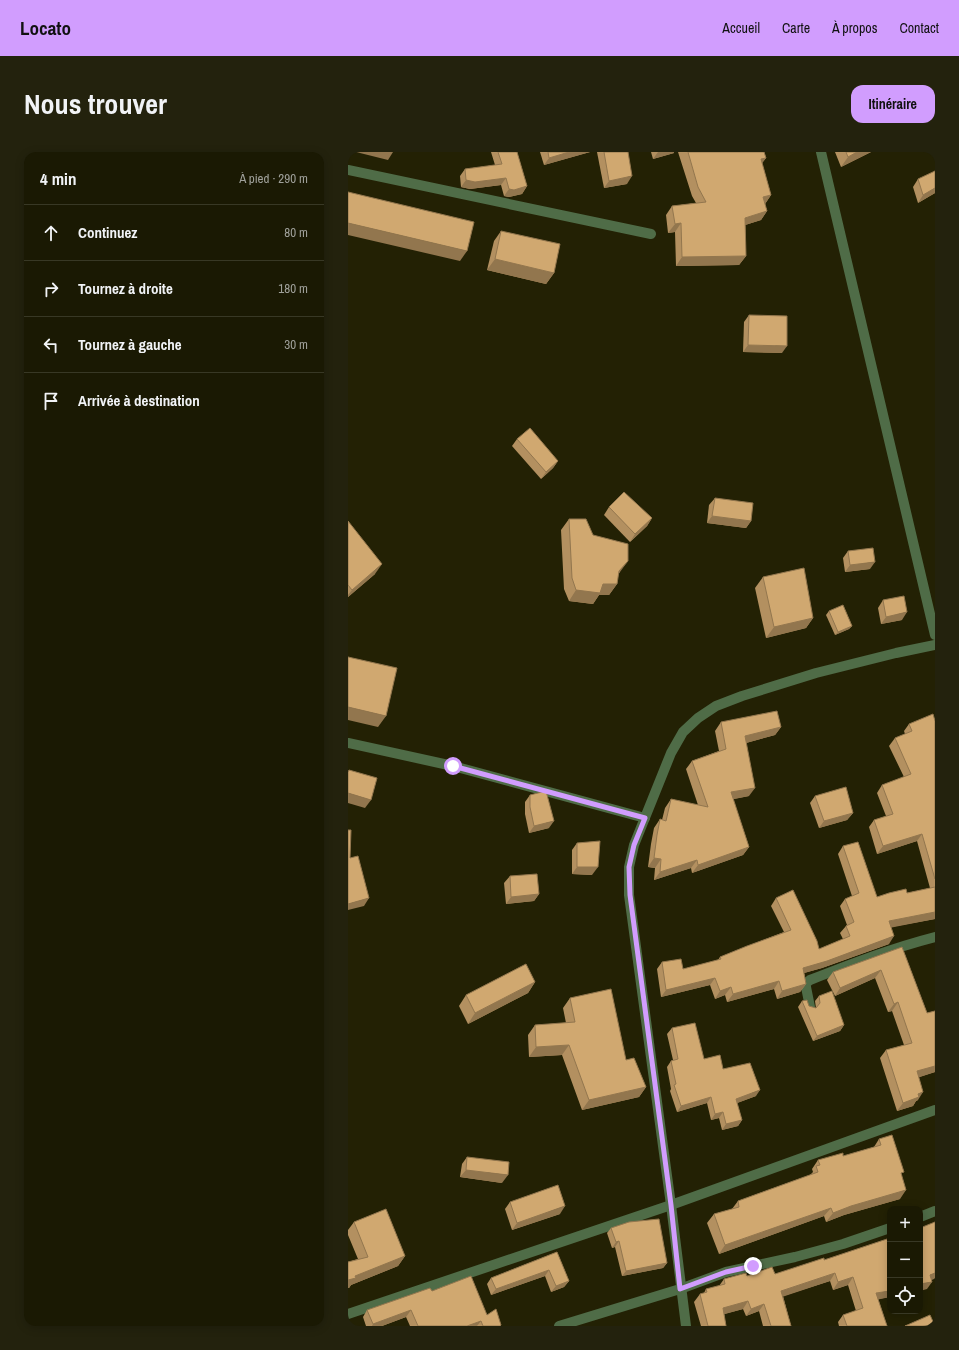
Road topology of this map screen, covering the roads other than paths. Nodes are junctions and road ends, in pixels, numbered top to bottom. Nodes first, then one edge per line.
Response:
1 (820, 152) edge
2 (348, 170) edge
3 (651, 234) dead end
4 (935, 635) edge
5 (935, 645) edge
6 (348, 743) edge
7 (645, 818) junction
8 (935, 937) edge
9 (810, 1007) edge
10 (935, 1110) edge
11 (671, 1205) junction
12 (935, 1210) edge
13 (923, 1216) edge
14 (887, 1229) edge
15 (680, 1289) junction
16 (348, 1314) edge
17 (559, 1326) edge
18 (686, 1326) edge

1 - 4 street
2 - 3 street
5 - 7 street
6 - 7 street
7 - 11 street
8 - 9 street
10 - 11 street
11 - 15 street
11 - 16 street
12 - 13 street
14 - 15 street
15 - 17 street
15 - 18 street

